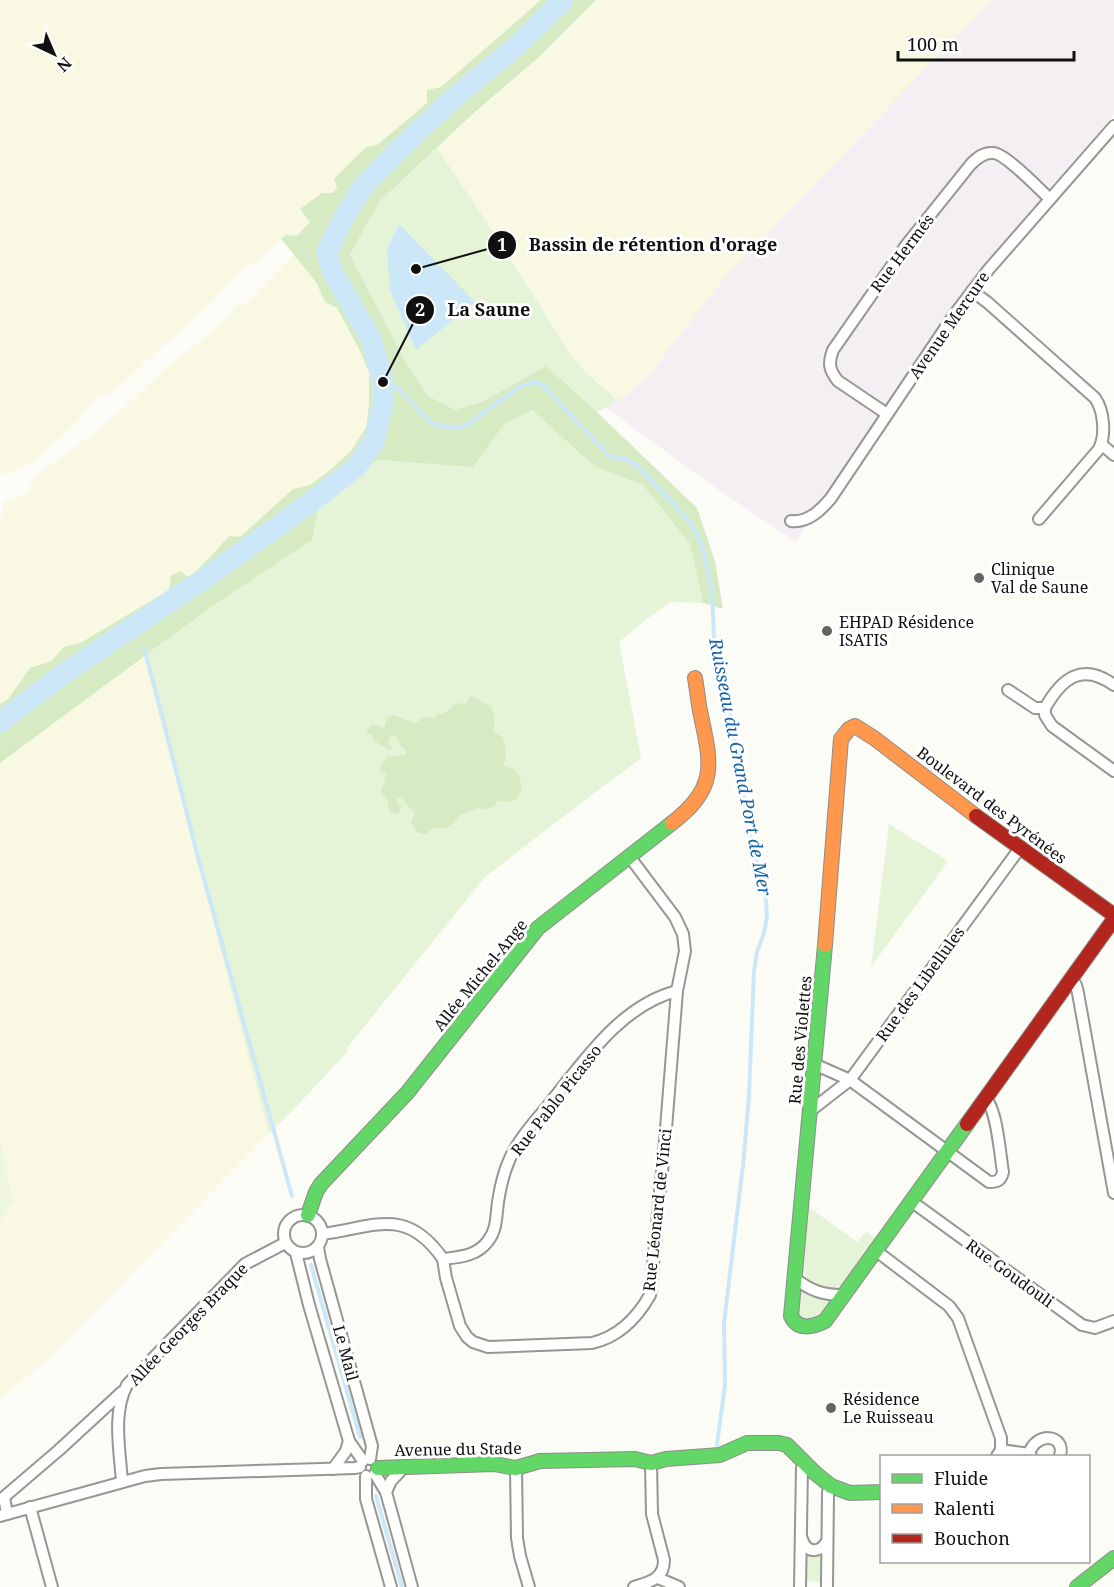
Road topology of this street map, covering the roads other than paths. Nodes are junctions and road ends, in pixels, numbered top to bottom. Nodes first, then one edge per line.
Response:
1 (1114, 126) edge
2 (1050, 199) junction
3 (972, 291) junction
4 (1101, 409) junction
5 (1113, 409) edge
6 (887, 414) junction
7 (1101, 444) junction
8 (1114, 455) edge
9 (1039, 519) dead end
10 (791, 521) dead end
11 (695, 678) dead end
12 (1114, 685) edge
13 (1008, 690) dead end
14 (1045, 708) junction
15 (849, 729) joint
16 (1114, 771) edge
17 (1020, 848) junction
18 (629, 856) junction
19 (1114, 917) edge
20 (1070, 981) junction
21 (677, 991) junction
22 (814, 1064) junction
23 (850, 1080) junction
24 (985, 1098) junction
25 (810, 1111) junction
26 (946, 1151) junction
27 (1114, 1192) edge
28 (911, 1201) junction
29 (308, 1215) junction
30 (323, 1234) junction
31 (285, 1242) junction
32 (318, 1246) junction
33 (875, 1250) junction
34 (297, 1253) junction
35 (443, 1259) junction
36 (795, 1278) junction
37 (843, 1295) junction
38 (1114, 1321) edge
39 (124, 1390) junction
40 (349, 1441) junction
41 (999, 1453) edge
42 (1030, 1455) edge
43 (1060, 1455) edge
44 (804, 1462) junction
45 (651, 1463) junction
46 (368, 1467) junction
47 (404, 1467) junction
48 (333, 1468) junction
49 (516, 1468) junction
50 (122, 1482) junction
51 (831, 1486) junction
52 (386, 1492) junction
53 (880, 1492) edge
54 (30, 1507) junction
55 (4, 1515) edge
56 (802, 1538) junction
57 (827, 1541) junction
58 (1114, 1558) edge
59 (658, 1578) junction
60 (52, 1587) edge
61 (391, 1587) edge
62 (412, 1587) edge
63 (529, 1587) edge
64 (634, 1587) edge
65 (679, 1587) edge
66 (800, 1587) edge
67 (827, 1587) edge
68 (1077, 1587) edge

1 - 2 street, Avenue Mercure
2 - 3 street, Avenue Mercure
2 - 6 street, Rue Hermés
3 - 4 street
3 - 6 street, Avenue Mercure
4 - 5 street
4 - 7 street
6 - 10 street, Avenue Mercure
7 - 8 street
7 - 9 street
11 - 18 street, Allée Michel-Ange
12 - 14 street
13 - 14 street
14 - 16 street
15 - 17 street, Boulevard des Pyrénées
15 - 22 street, Rue des Violettes
17 - 19 street, Boulevard des Pyrénées
17 - 23 street, Rue des Libellules
18 - 21 street, Rue Léonard de Vinci
18 - 29 street, Allée Michel-Ange
19 - 20 street
20 - 24 street
20 - 27 street
21 - 35 street, Rue Pablo Picasso
21 - 35 street, Rue Léonard de Vinci
22 - 23 street
22 - 25 street, Rue des Violettes
23 - 25 street, Rue des Libellules
23 - 26 street
24 - 26 street
24 - 26 street
25 - 36 street, Rue des Violettes
26 - 28 street
28 - 33 street
28 - 38 street, Rue Goudouli
29 - 30 street
29 - 31 street
30 - 32 street
30 - 35 street
31 - 34 street
31 - 39 street, Allée Georges Braque
32 - 34 street
32 - 46 street, Le Mail
33 - 37 street
33 - 41 street
34 - 40 street, Le Mail
36 - 37 street
36 - 37 street, Rue des Violettes
39 - 50 street, Allée Georges Braque
39 - 55 street, Allée Georges Braque
40 - 46 street, Le Mail
40 - 48 street
41 - 42 street
42 - 43 street
44 - 45 street, Avenue du Stade
44 - 51 street
44 - 56 street
45 - 49 street, Avenue du Stade
45 - 59 street
46 - 47 street, Avenue du Stade
46 - 48 street, Avenue du Stade
46 - 52 street, Le Mail
46 - 61 street, Le Mail
47 - 49 street, Avenue du Stade
47 - 52 street
48 - 50 street, Avenue du Stade
49 - 63 street
50 - 54 street, Avenue du Stade
51 - 53 street
51 - 57 street
52 - 62 street, Le Mail
54 - 55 street, Avenue du Stade
54 - 60 street
56 - 57 street
56 - 66 street
57 - 67 street
58 - 68 street
59 - 64 street
59 - 65 street

